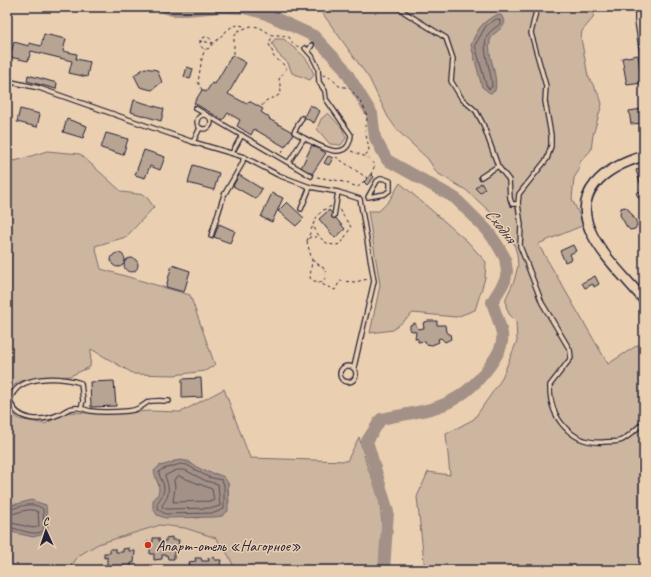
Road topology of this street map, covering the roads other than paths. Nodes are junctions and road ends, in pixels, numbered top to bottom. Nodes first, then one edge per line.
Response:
1 (399, 7) edge
2 (537, 7) edge
3 (640, 7) edge
4 (312, 44) dead end
5 (644, 67) edge
6 (7, 81) edge
7 (195, 108) dead end
8 (208, 116) junction
9 (302, 118) dead end
10 (200, 128) junction
11 (242, 135) junction
12 (304, 138) junction
13 (193, 142) junction
14 (232, 153) junction
15 (644, 156) edge
16 (244, 157) junction
17 (289, 162) junction
18 (498, 166) junction
19 (311, 176) road end
20 (481, 177) dead end
21 (310, 187) junction
22 (338, 192) junction
23 (368, 197) junction
24 (360, 199) junction
25 (518, 204) junction
26 (301, 209) dead end
27 (334, 216) dead end
28 (211, 236) dead end
29 (644, 300) edge
30 (354, 367) junction
31 (9, 401) edge
32 (169, 401) dead end
33 (81, 408) junction
34 (644, 422) edge

1 - 18 lane
2 - 25 lane
3 - 5 lane
4 - 12 lane
6 - 13 lane
7 - 8 lane
8 - 10 lane
8 - 10 lane
8 - 11 lane
9 - 12 lane
10 - 13 lane
11 - 14 lane
11 - 17 lane
12 - 17 lane
13 - 14 lane
14 - 16 lane
15 - 29 street
16 - 21 lane
16 - 28 lane
17 - 19 lane
18 - 20 lane
18 - 25 lane
21 - 22 lane
21 - 26 lane
22 - 24 lane
22 - 27 lane
23 - 23 lane
23 - 24 lane
24 - 30 lane
25 - 34 lane
30 - 30 lane
31 - 33 lane
31 - 33 lane
32 - 33 lane

